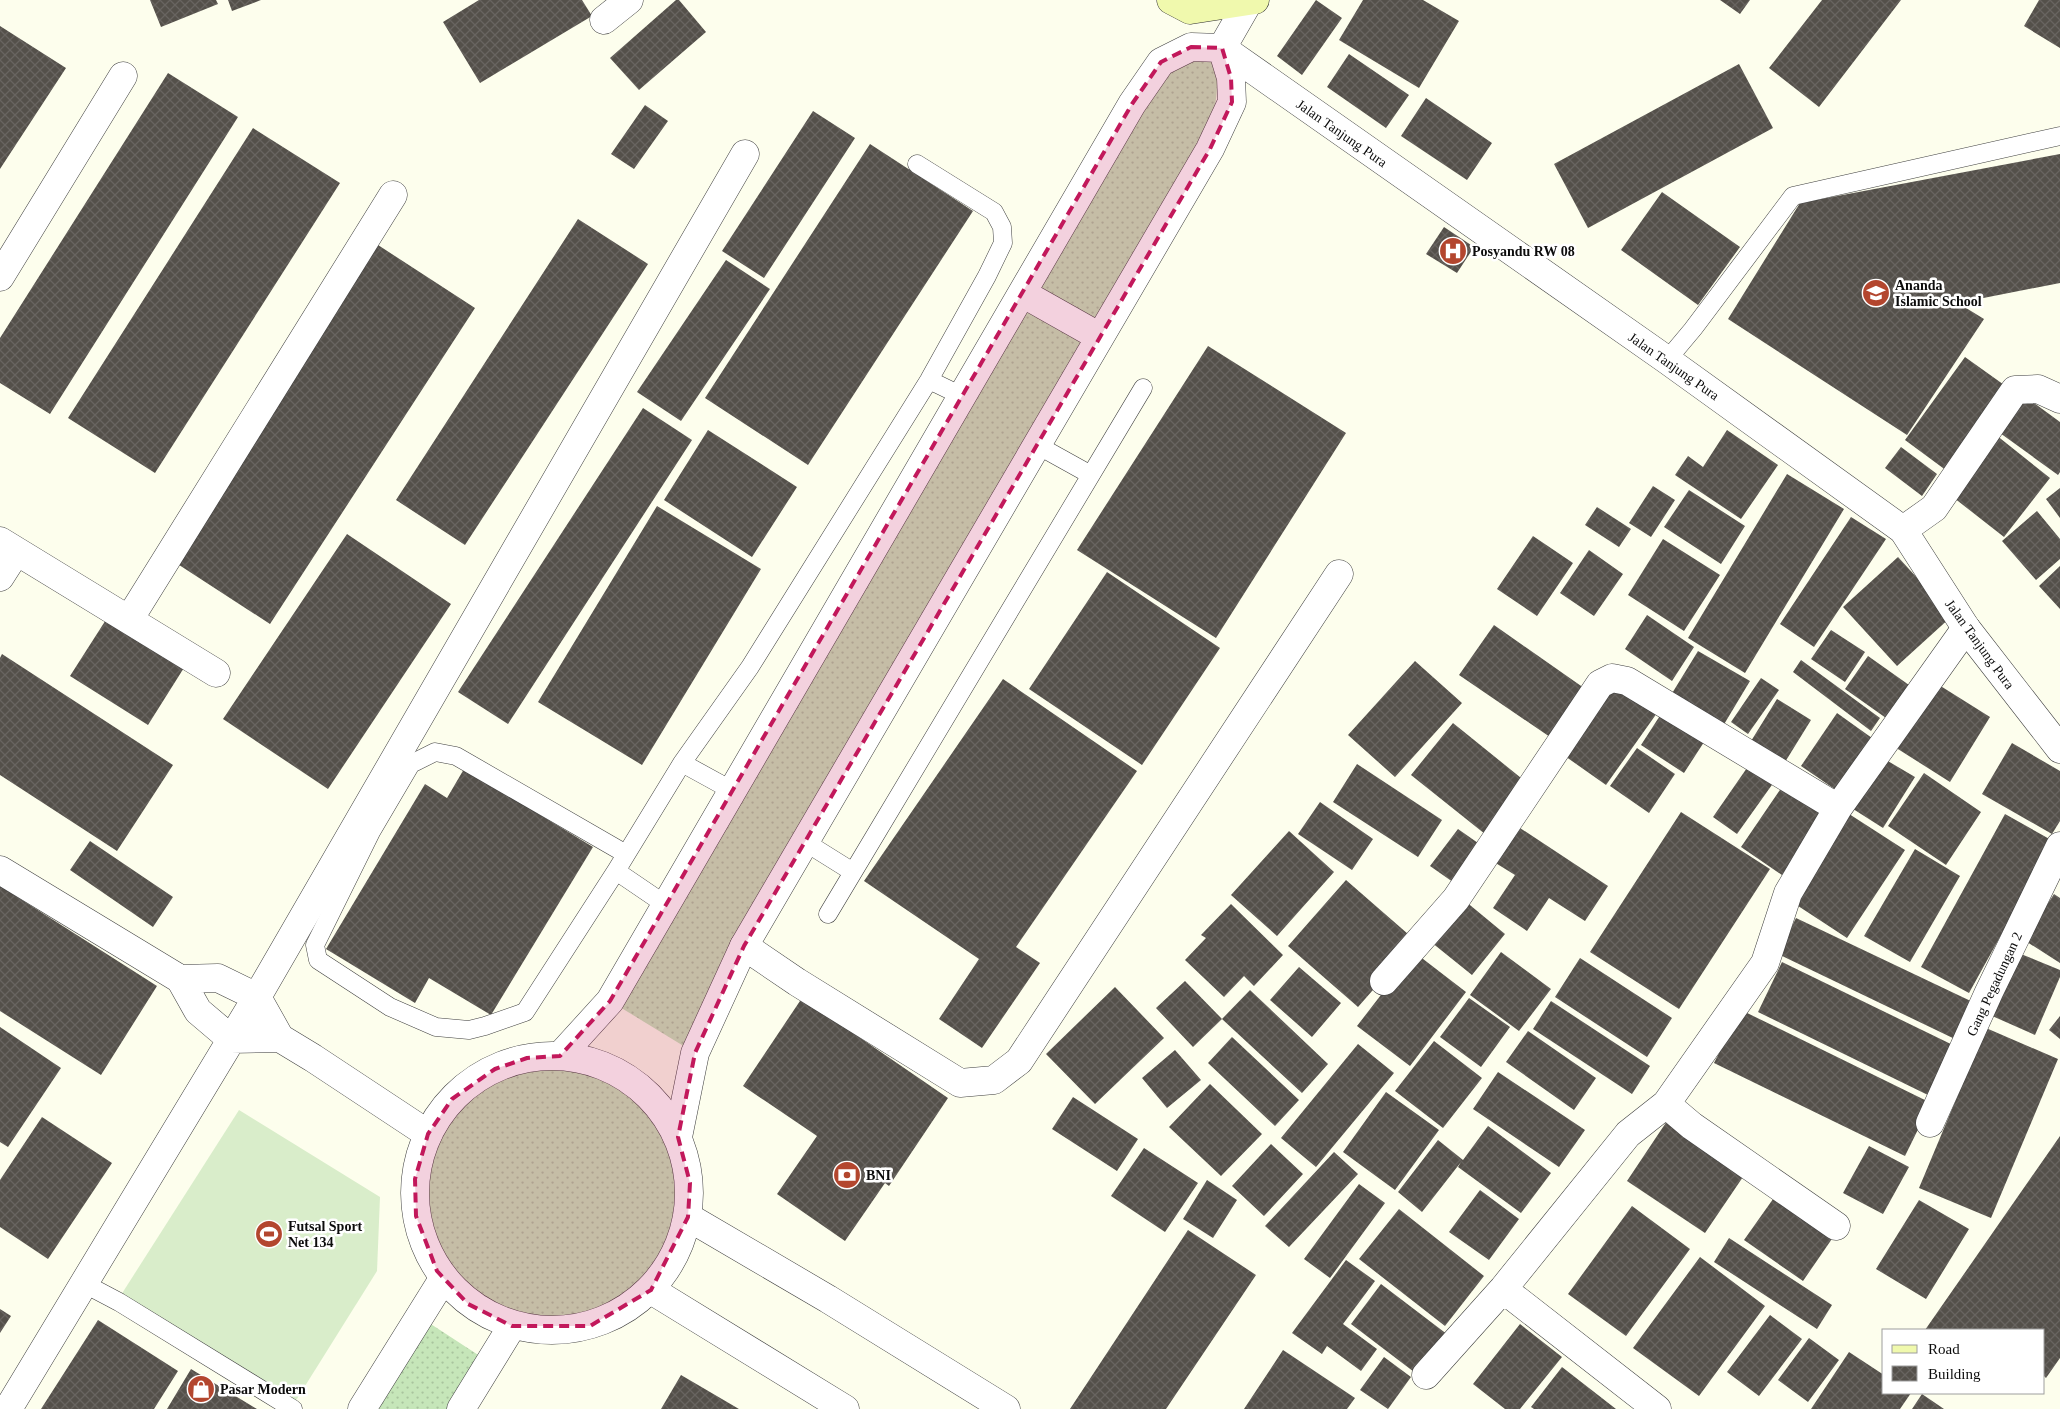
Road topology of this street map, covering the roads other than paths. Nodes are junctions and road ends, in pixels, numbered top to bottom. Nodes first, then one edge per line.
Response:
1 (629, 0) edge
2 (1171, 0) edge
3 (1252, 1) edge
4 (604, 20) dead end
5 (1222, 48) junction
6 (123, 76) dead end
7 (2060, 136) edge
8 (744, 154) dead end
9 (917, 164) dead end
10 (393, 196) dead end
11 (0, 277) edge
12 (1022, 293) junction
13 (1100, 337) junction
14 (1667, 360) junction
15 (929, 380) junction
16 (1143, 388) dead end
17 (962, 396) junction
18 (2060, 399) edge
19 (1037, 445) junction
20 (1091, 475) junction
21 (1903, 530) junction
22 (8, 546) edge
23 (1339, 574) dead end
24 (0, 577) edge
25 (130, 618) junction
26 (1966, 628) junction
27 (216, 673) dead end
28 (2060, 749) edge
29 (682, 763) junction
30 (732, 791) junction
31 (1838, 808) junction
32 (805, 842) junction
33 (2060, 846) edge
34 (626, 854) junction
35 (0, 870) edge
36 (616, 871) junction
37 (853, 872) junction
38 (666, 905) junction
39 (828, 914) dead end
40 (744, 946) junction
41 (180, 979) junction
42 (1384, 981) dead end
43 (257, 997) junction
44 (280, 1038) junction
45 (231, 1039) junction
46 (560, 1056) junction
47 (1666, 1104) junction
48 (1930, 1123) dead end
49 (428, 1134) junction
50 (678, 1137) junction
51 (688, 1217) junction
52 (1836, 1226) dead end
53 (443, 1279) junction
54 (83, 1284) junction
55 (1503, 1289) junction
56 (651, 1290) junction
57 (512, 1326) junction
58 (1426, 1375) dead end
59 (8, 1409) edge
60 (293, 1409) edge
61 (362, 1409) edge
62 (461, 1409) edge
63 (845, 1409) edge
64 (1006, 1409) edge
65 (1657, 1409) edge

1 - 4 street
2 - 3 main road
3 - 5 street
5 - 12 street
5 - 13 street
5 - 14 street, Jalan Tanjung Pura
6 - 11 street
7 - 14 lane
8 - 43 street
9 - 15 lane
10 - 25 street
12 - 13 street
12 - 17 street
13 - 19 street
14 - 21 street, Jalan Tanjung Pura
15 - 17 lane
15 - 29 lane
16 - 20 lane
17 - 30 street
18 - 21 street
19 - 20 lane
19 - 32 street
20 - 37 lane
21 - 26 street, Jalan Tanjung Pura
22 - 24 street
22 - 25 street
23 - 40 street
25 - 27 street
26 - 28 street, Jalan Tanjung Pura
26 - 31 street
29 - 30 lane
29 - 34 lane
30 - 38 street
31 - 42 street
31 - 47 street
32 - 37 lane
32 - 40 street
33 - 48 street, Gang Pegadungan 2
34 - 36 lane
34 - 36 lane
35 - 41 street
36 - 38 lane
37 - 39 lane
38 - 46 street
40 - 50 street
41 - 43 street
41 - 45 street
43 - 44 street
43 - 45 street
44 - 45 street
44 - 49 street
45 - 54 street
46 - 49 street
46 - 50 street
47 - 52 street
47 - 55 street
49 - 53 street
50 - 51 street
51 - 56 street
51 - 64 street
53 - 57 street
53 - 61 street
54 - 59 street
54 - 60 lane
55 - 58 street
55 - 65 street
56 - 57 street
56 - 63 street
57 - 62 street

